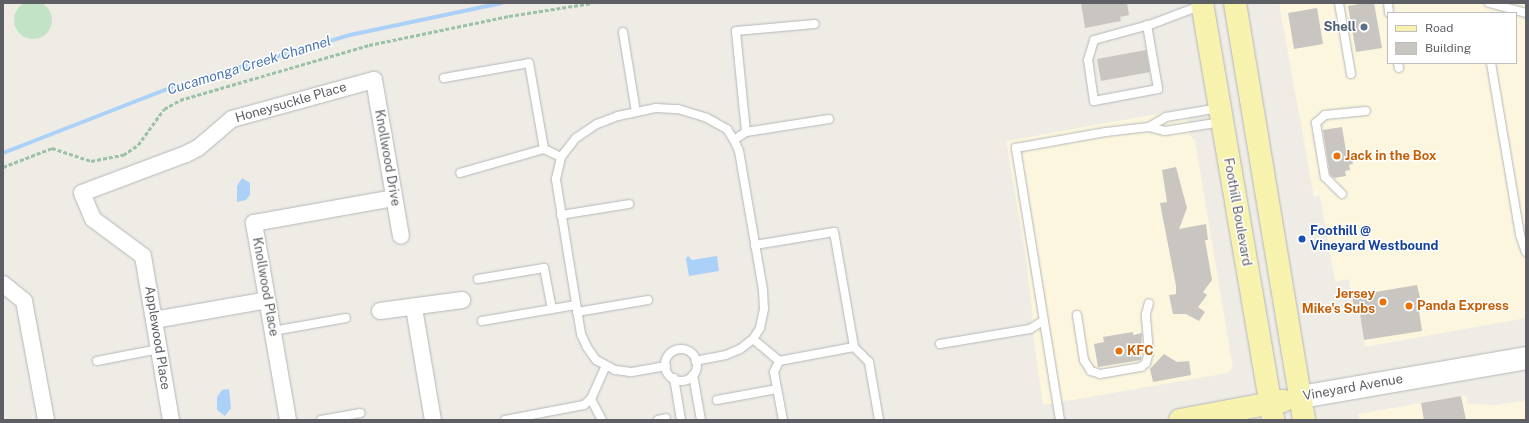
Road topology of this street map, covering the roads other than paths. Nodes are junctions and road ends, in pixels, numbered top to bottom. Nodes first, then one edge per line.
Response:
1 (1235, 3) edge
2 (1339, 3) edge
3 (1203, 4) edge
4 (1492, 7) edge
5 (1526, 13) edge
6 (815, 24) dead end
7 (1147, 25) junction
8 (623, 32) dead end
9 (1491, 64) edge
10 (1351, 74) dead end
11 (444, 78) dead end
12 (374, 80) joint
13 (1366, 111) dead end
14 (636, 112) junction
15 (1221, 115) junction
16 (829, 118) dead end
17 (1149, 127) junction
18 (746, 132) junction
19 (734, 140) junction
20 (544, 149) junction
21 (561, 157) junction
22 (460, 173) dead end
23 (1342, 194) dead end
24 (394, 198) junction
25 (629, 204) dead end
26 (561, 215) junction
27 (400, 236) dead end
28 (755, 245) junction
29 (1526, 252) edge
30 (144, 256) joint
31 (478, 279) dead end
32 (3, 284) edge
33 (267, 300) junction
34 (462, 300) dead end
35 (648, 300) dead end
36 (1149, 303) dead end
37 (414, 308) junction
38 (577, 308) junction
39 (552, 309) junction
40 (380, 311) dead end
41 (1077, 315) dead end
42 (346, 318) dead end
43 (154, 320) junction
44 (482, 321) dead end
45 (1043, 321) junction
46 (273, 332) junction
47 (753, 339) junction
48 (940, 344) dead end
49 (854, 347) junction
50 (159, 350) junction
51 (1526, 358) edge
52 (779, 360) junction
53 (97, 361) dead end
54 (696, 361) junction
55 (606, 366) junction
56 (666, 366) junction
57 (693, 375) junction
58 (674, 378) junction
59 (777, 389) junction
60 (1301, 397) junction
61 (591, 399) junction
62 (717, 400) dead end
63 (360, 412) dead end
64 (1271, 412) edge
65 (46, 420) edge
66 (171, 420) edge
67 (288, 420) edge
68 (321, 420) edge
69 (433, 420) edge
70 (505, 420) edge
71 (602, 420) edge
72 (681, 420) edge
73 (701, 420) edge
74 (783, 420) edge
75 (879, 420) edge
76 (1060, 420) edge
77 (1180, 420) edge
78 (1304, 420) edge

1 - 60 main road
2 - 10 lane
3 - 7 lane
3 - 15 main road, Foothill Boulevard
4 - 5 lane
6 - 18 lane
7 - 7 lane
8 - 14 lane
9 - 29 lane
11 - 20 lane
12 - 24 street, Knollwood Drive
12 - 30 street, Honeysuckle Place
13 - 23 lane
14 - 19 lane
14 - 21 lane
15 - 17 lane
15 - 17 lane
15 - 64 main road, Foothill Boulevard
16 - 18 lane
17 - 45 lane
18 - 19 lane
19 - 28 lane
20 - 21 lane
20 - 22 lane
21 - 26 lane
24 - 27 street, Knollwood Drive
24 - 33 street, Knollwood Place
25 - 26 lane
26 - 38 lane
28 - 47 lane
28 - 49 lane
30 - 43 street, Applewood Place
31 - 39 lane
32 - 65 street
33 - 43 street
33 - 46 street, Knollwood Place
34 - 37 street
35 - 38 lane
36 - 41 lane
37 - 40 street
37 - 69 street
38 - 39 lane
38 - 55 lane
39 - 44 lane
42 - 46 lane
43 - 50 street, Applewood Place
45 - 48 lane
45 - 76 lane
46 - 67 street, Knollwood Place
47 - 52 lane
47 - 54 lane
49 - 52 lane
49 - 75 lane
50 - 53 lane
50 - 66 street, Applewood Place
51 - 60 main road, Vineyard Avenue
52 - 59 lane
54 - 56 lane
54 - 57 lane
55 - 56 lane
55 - 61 lane
56 - 58 lane
57 - 58 lane
57 - 73 lane
58 - 72 lane
59 - 62 lane
59 - 74 lane
60 - 64 main road, Vineyard Avenue
60 - 78 main road
61 - 70 lane
61 - 71 lane
63 - 68 lane
64 - 77 main road, Vineyard Avenue

